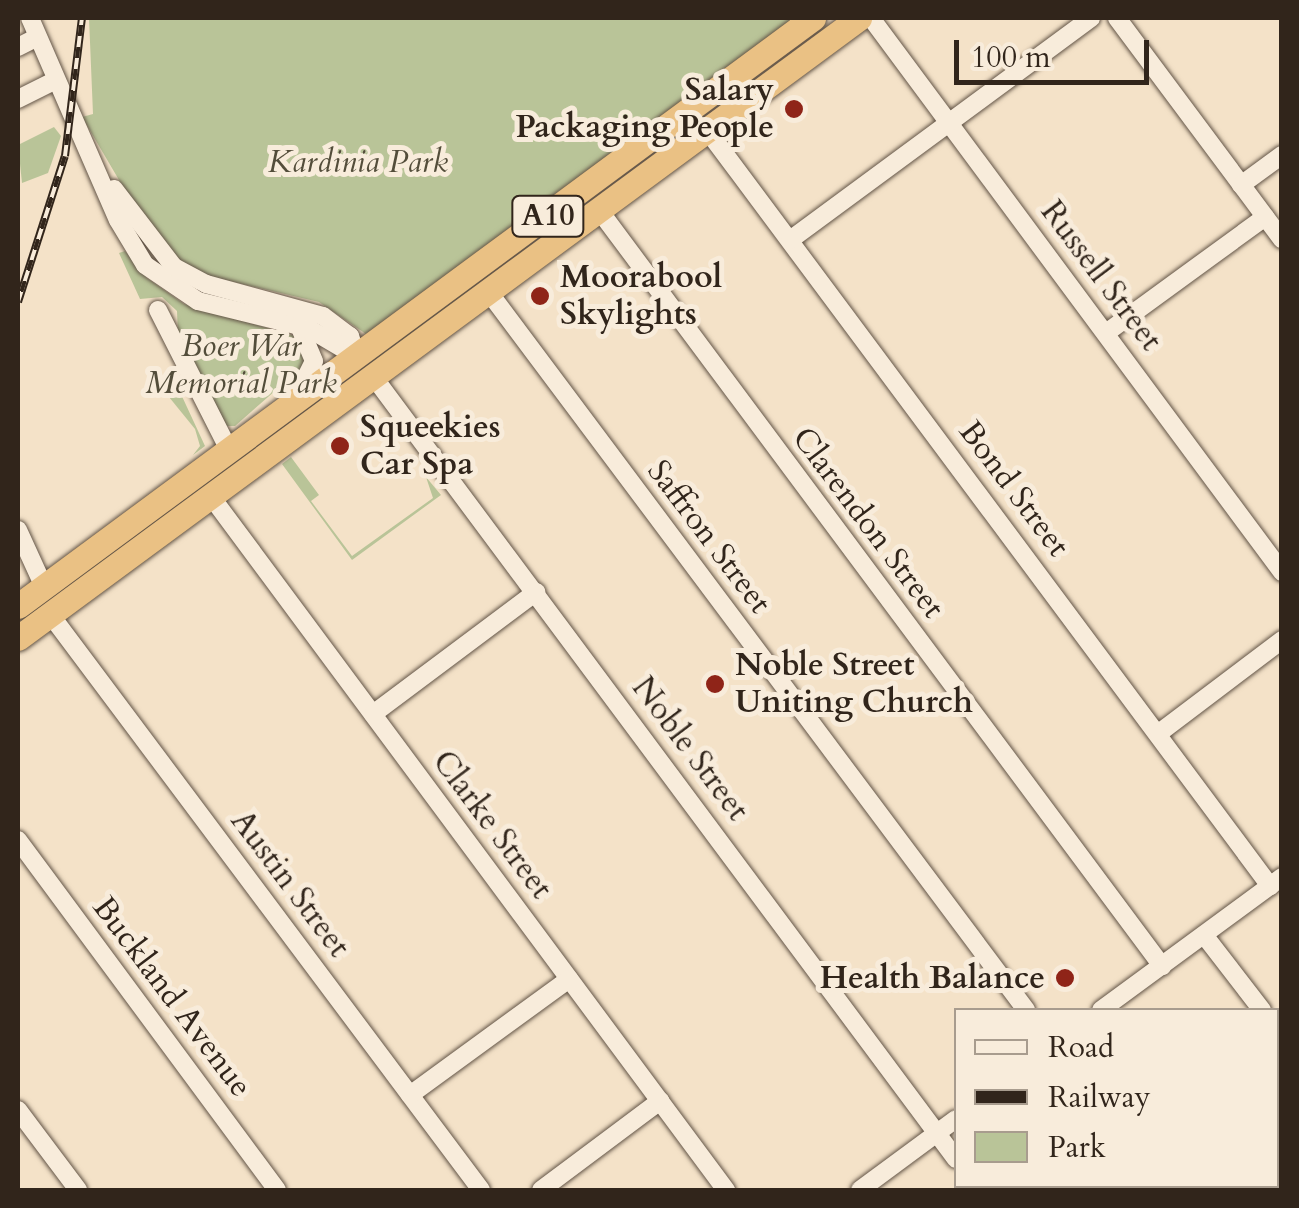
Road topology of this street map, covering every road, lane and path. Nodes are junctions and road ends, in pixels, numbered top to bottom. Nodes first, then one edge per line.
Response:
1 (30, 18) edge
2 (43, 18) edge
3 (813, 18) edge
4 (859, 18) edge
5 (871, 18) edge
6 (1092, 18) edge
7 (1117, 18) edge
8 (42, 45) junction
9 (18, 47) edge
10 (56, 80) junction
11 (18, 99) edge
12 (948, 122) junction
13 (708, 130) junction
14 (86, 148) junction
15 (1282, 155) edge
16 (1241, 185) junction
17 (599, 210) junction
18 (1265, 216) junction
19 (1282, 239) edge
20 (790, 240) junction
21 (488, 292) junction
22 (158, 310) dead end
23 (299, 326) junction
24 (1106, 333) junction
25 (365, 367) junction
26 (292, 402) junction
27 (229, 450) junction
28 (210, 495) junction
29 (18, 530) edge
30 (1282, 572) edge
31 (44, 587) junction
32 (536, 592) junction
33 (18, 606) edge
34 (50, 614) junction
35 (18, 638) edge
36 (1282, 640) edge
37 (372, 714) junction
38 (1158, 732) junction
39 (18, 840) edge
40 (1276, 881) edge
41 (1204, 935) junction
42 (1162, 966) junction
43 (569, 979) junction
44 (1025, 1008) edge
45 (1105, 1008) edge
46 (1260, 1008) edge
47 (410, 1096) junction
48 (660, 1101) junction
49 (18, 1110) edge
50 (954, 1120) edge
51 (937, 1133) junction
52 (954, 1156) edge
53 (78, 1190) edge
54 (278, 1190) edge
55 (481, 1190) edge
56 (541, 1190) edge
57 (726, 1190) edge
58 (860, 1190) edge

1 - 8 street
2 - 8 street
3 - 25 highway, A10
4 - 13 highway, A10
5 - 12 street, Russell Street
6 - 12 street
7 - 16 street
8 - 9 street
8 - 10 street
10 - 11 street
10 - 14 street
12 - 20 street
12 - 24 street, Russell Street
13 - 17 highway, A10
13 - 20 street, Bond Street
14 - 23 street
14 - 25 street, Noble Street
15 - 16 street
16 - 18 street
17 - 21 highway, A10
17 - 42 street, Clarendon Street
18 - 19 street
18 - 24 street
20 - 38 street, Bond Street
21 - 25 highway, A10
21 - 44 street, Saffron Street
22 - 27 street
23 - 25 street
23 - 26 street
24 - 30 street, Russell Street
25 - 26 highway, A10
25 - 28 highway, A10
25 - 32 street, Noble Street
26 - 27 highway, A10
27 - 31 highway, A10
28 - 34 highway, A10
28 - 37 street, Clarke Street
29 - 31 street
31 - 33 highway, A10
32 - 37 street
32 - 51 street, Noble Street
34 - 35 highway, A10
34 - 47 street, Austin Street
36 - 38 street
37 - 43 street, Clarke Street
38 - 40 street, Bond Street
39 - 54 street, Buckland Avenue
40 - 41 street
41 - 42 street
41 - 46 street
42 - 45 street
43 - 47 street
43 - 48 street, Clarke Street
47 - 55 street, Austin Street
48 - 56 street
48 - 57 street, Clarke Street
49 - 53 street
50 - 51 street
51 - 52 street, Noble Street
51 - 58 street

